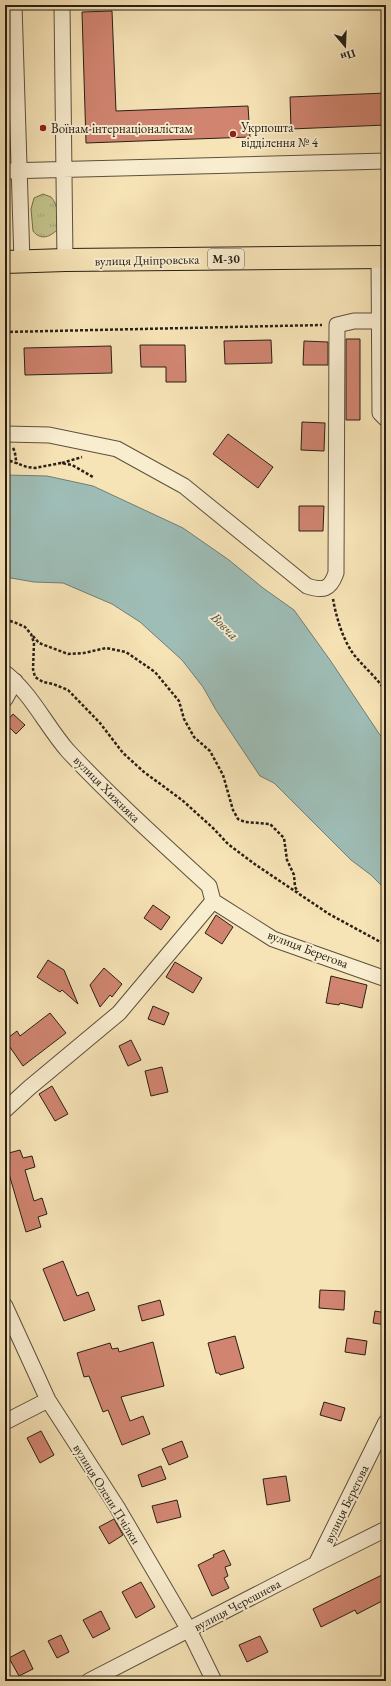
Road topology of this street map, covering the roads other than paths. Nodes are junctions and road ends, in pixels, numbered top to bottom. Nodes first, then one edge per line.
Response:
1 (14, 5) edge
2 (62, 5) edge
3 (386, 161) edge
4 (65, 170) junction
5 (12, 171) edge
6 (382, 257) edge
7 (65, 260) junction
8 (13, 262) edge
9 (379, 321) junction
10 (386, 419) edge
11 (5, 434) edge
12 (10, 677) edge
13 (5, 699) edge
14 (213, 901) junction
15 (386, 979) edge
16 (5, 1110) edge
17 (5, 1306) edge
18 (48, 1400) junction
19 (5, 1422) edge
20 (386, 1422) edge
21 (386, 1529) edge
22 (316, 1564) junction
23 (189, 1630) junction
24 (89, 1681) edge
25 (214, 1681) edge

1 - 5 street
2 - 4 street
3 - 4 street
4 - 5 street
4 - 7 street
5 - 8 street
6 - 7 highway, вулиця Дніпровська / М-30
6 - 9 street
7 - 8 highway, вулиця Дніпровська / М-30
9 - 10 street
9 - 11 street
12 - 13 street
12 - 14 street, вулиця Хижняка
14 - 15 street, вулиця Берегова
14 - 16 street
17 - 18 street, вулиця Олени Пчілки
18 - 19 street
18 - 23 street, вулиця Олени Пчілки
20 - 22 street, вулиця Берегова
21 - 22 street, вулиця Черешнева
22 - 23 street, вулиця Черешнева
23 - 24 street, вулиця Черешнева
23 - 25 street, вулиця Олени Пчілки

